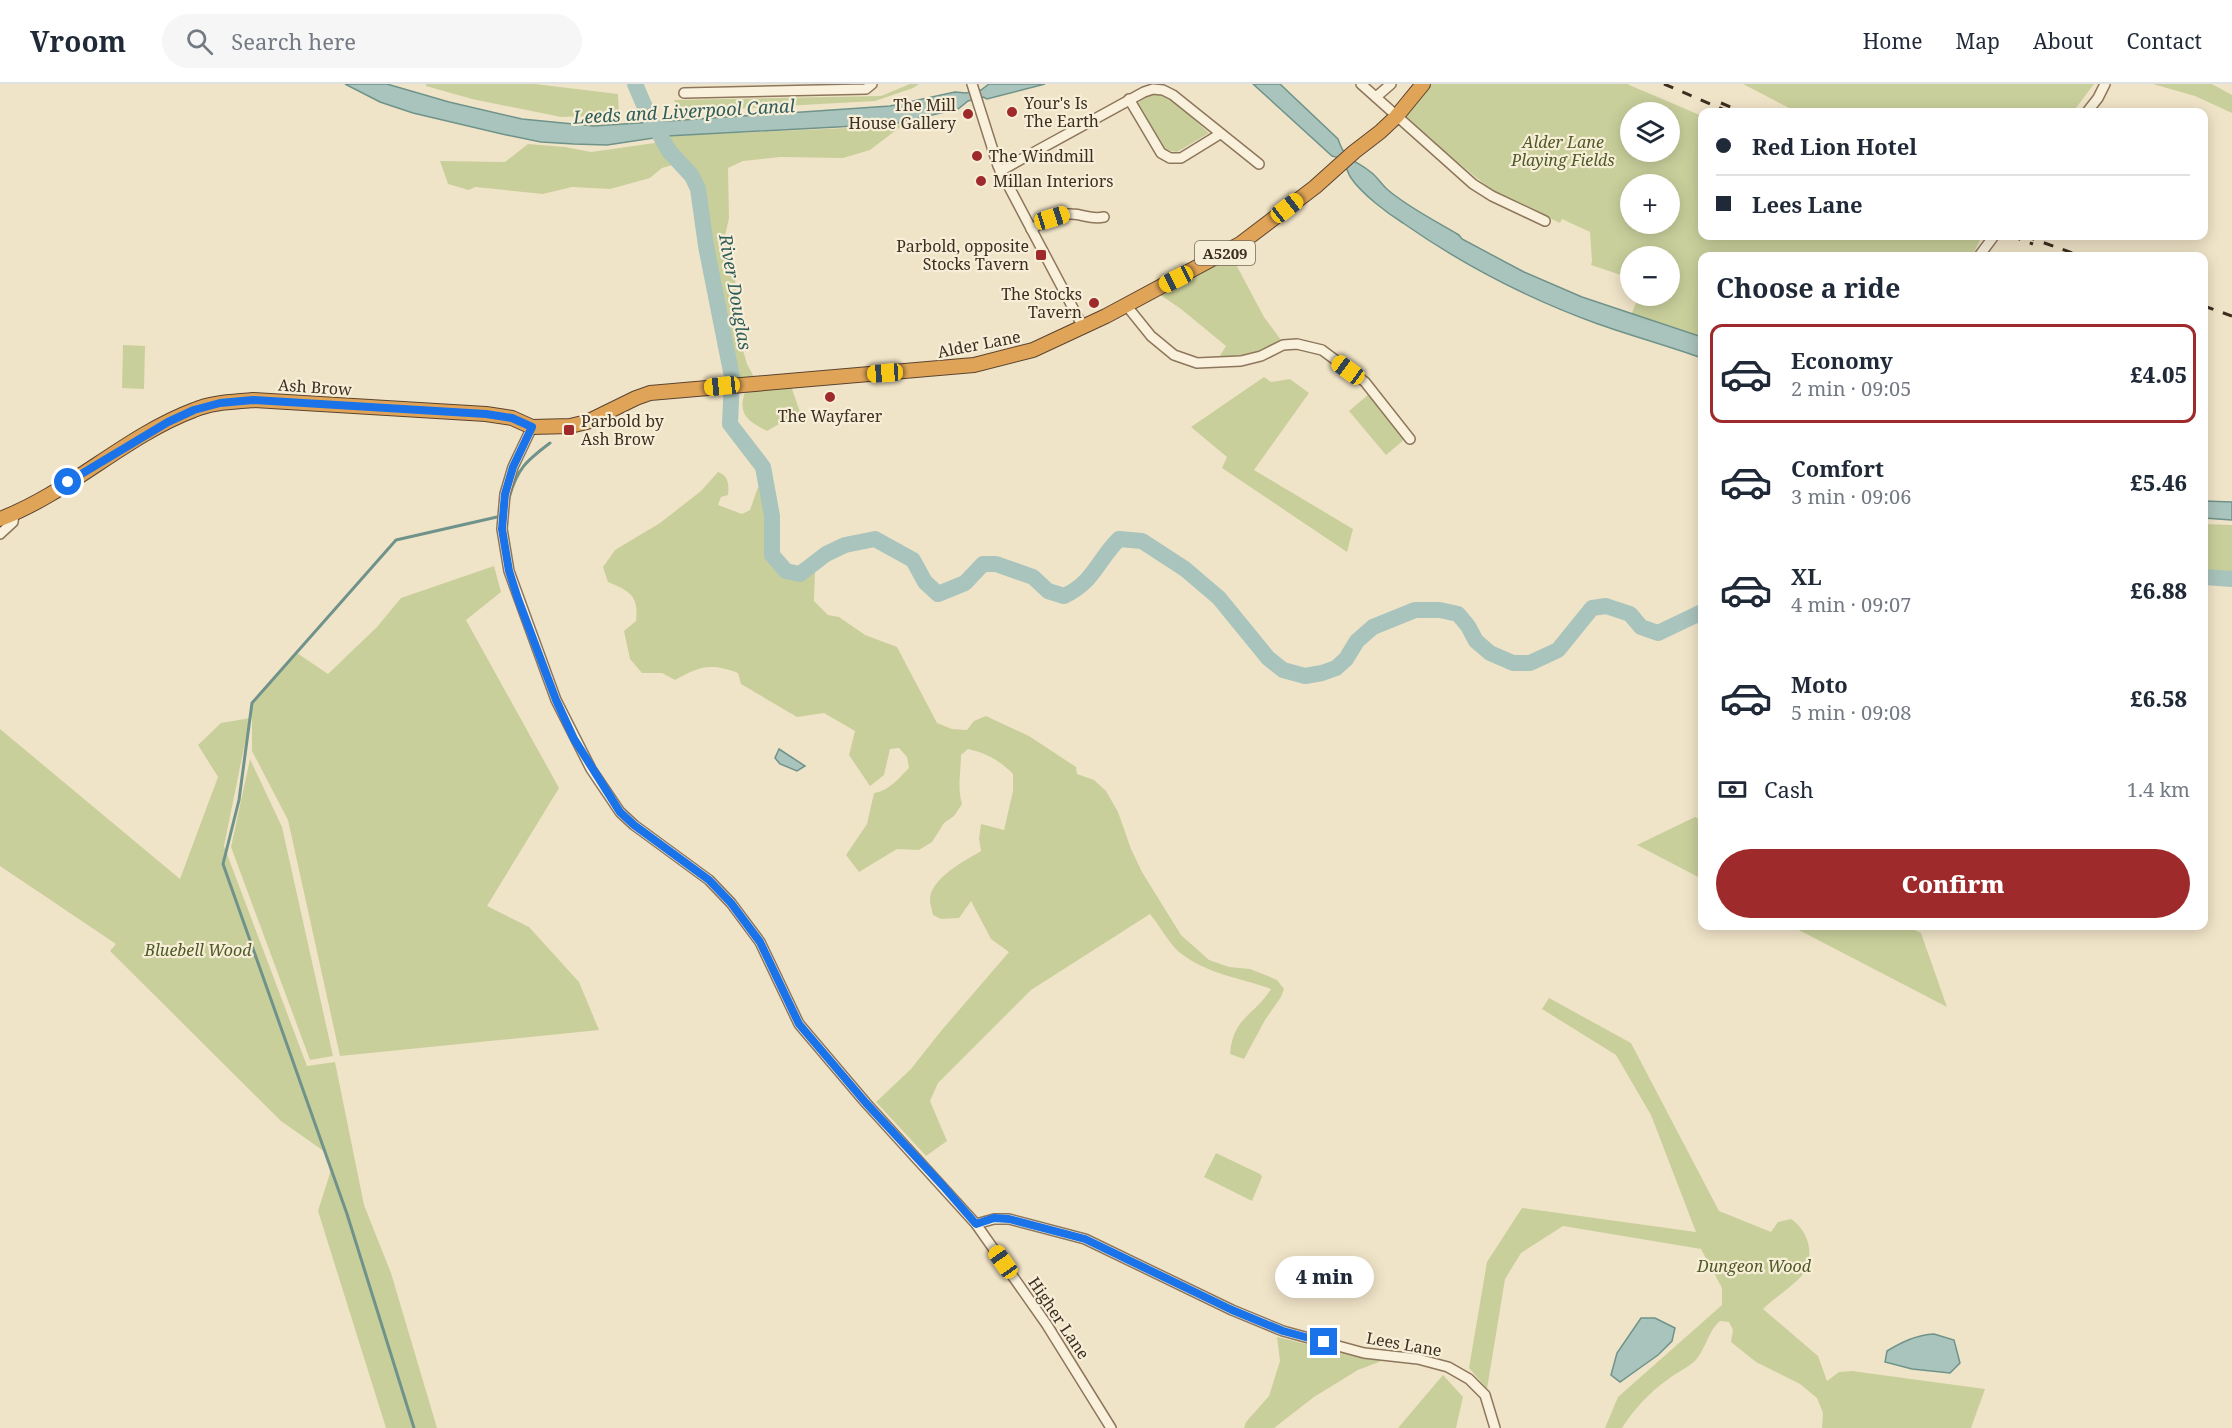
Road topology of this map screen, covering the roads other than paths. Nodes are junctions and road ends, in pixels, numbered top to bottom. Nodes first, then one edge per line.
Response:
1 (872, 84) edge
2 (972, 84) edge
3 (1361, 84) edge
4 (1391, 84) edge
5 (1423, 84) edge
6 (2105, 84) edge
7 (690, 90) edge
8 (1376, 97) junction
9 (1129, 99) junction
10 (2090, 108) edge
11 (1396, 117) junction
12 (1220, 134) junction
13 (1259, 164) dead end
14 (1000, 171) junction
15 (1093, 208) dead end
16 (1104, 218) dead end
17 (1092, 219) junction
18 (1545, 221) dead end
19 (1031, 228) junction
20 (1126, 305) junction
21 (1083, 327) junction
22 (636, 398) joint
23 (532, 427) junction
24 (1410, 439) dead end
25 (14, 514) junction
26 (0, 519) edge
27 (0, 534) edge
28 (976, 1224) junction
29 (1111, 1428) edge
30 (1495, 1428) edge

1 - 7 street
2 - 14 street
3 - 8 street
4 - 8 street
5 - 11 highway, Alder Lane / A5209
6 - 10 street
8 - 11 street
9 - 12 street
9 - 12 street
9 - 14 street
11 - 18 street
11 - 20 highway, Alder Lane / A5209
12 - 13 street
14 - 19 street
15 - 17 street
16 - 17 street
17 - 19 street
19 - 21 street
20 - 21 highway, Alder Lane / A5209
20 - 24 street
21 - 22 highway, Alder Lane / A5209
22 - 23 highway, Ash Brow / A5209
23 - 25 highway, Ash Brow / A5209
23 - 28 street, Higher Lane
25 - 26 highway, A5209
25 - 27 street
28 - 29 street, Higher Lane
28 - 30 street, Lees Lane

